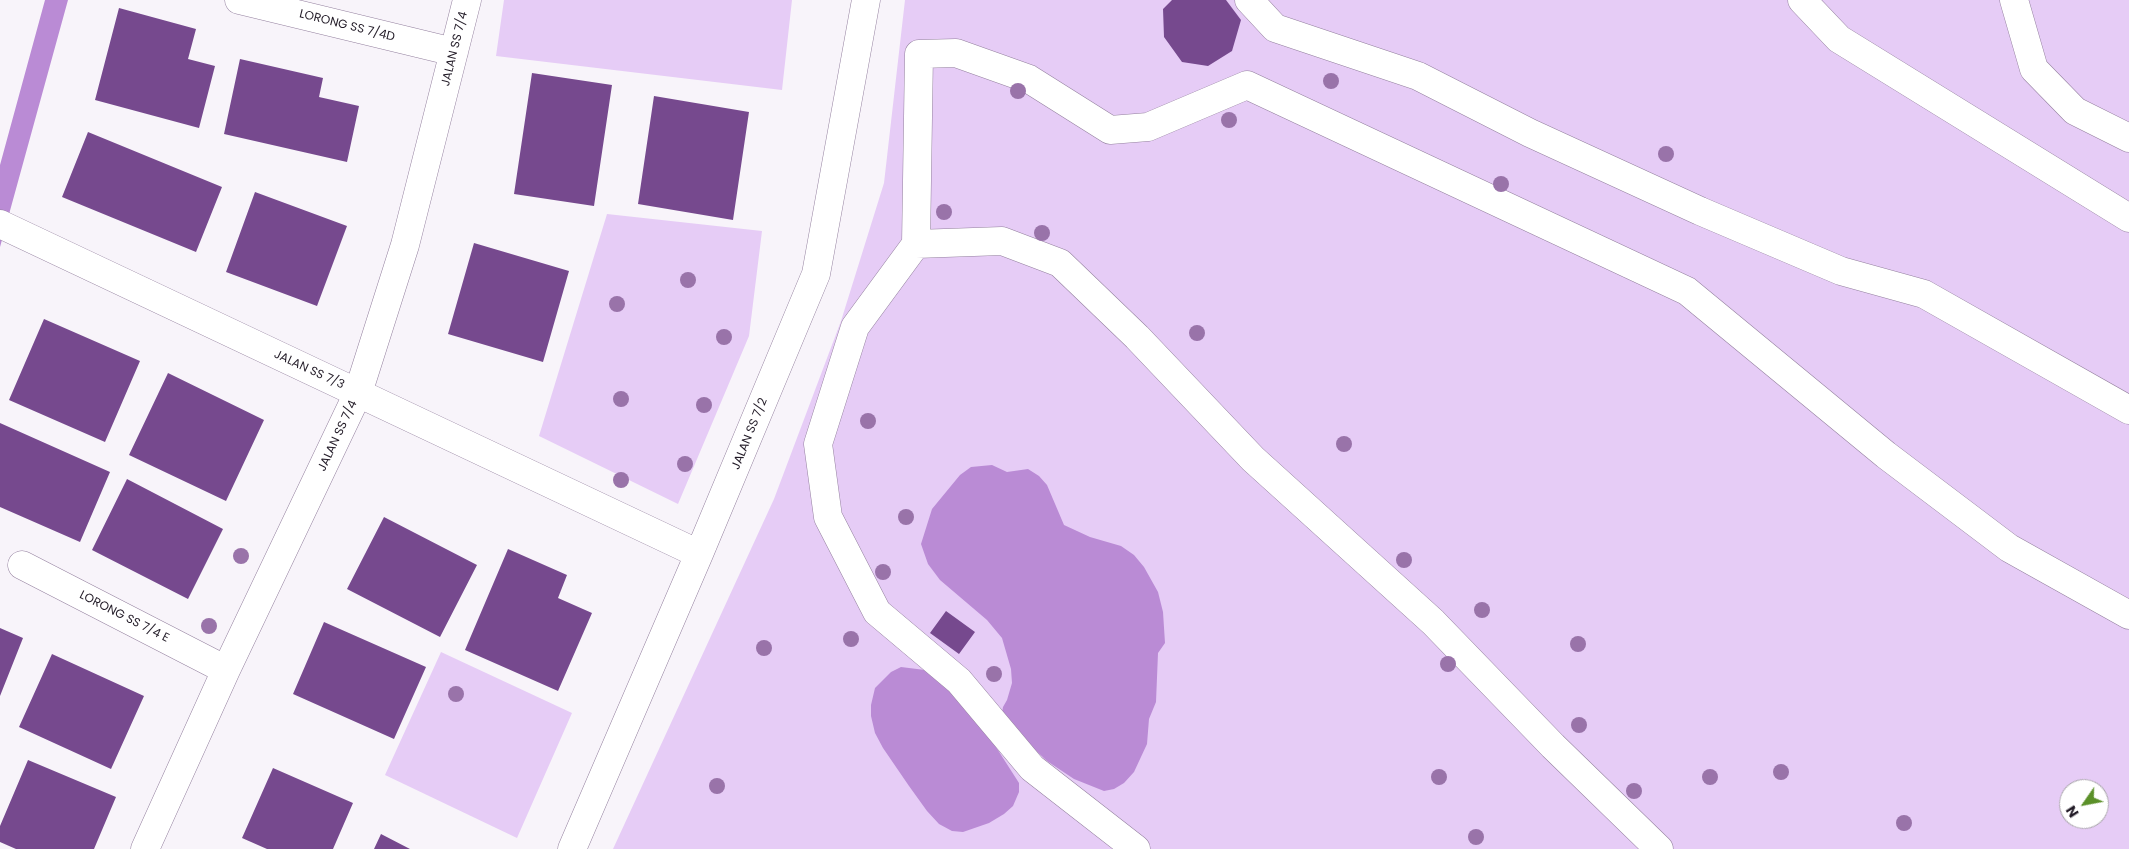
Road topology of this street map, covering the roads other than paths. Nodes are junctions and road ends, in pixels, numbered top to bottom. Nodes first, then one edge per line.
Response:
1 (239, 0) edge
2 (467, 0) edge
3 (866, 0) edge
4 (1249, 0) edge
5 (1802, 0) edge
6 (2014, 0) edge
7 (454, 52) junction
8 (2129, 138) edge
9 (2129, 218) edge
10 (0, 224) edge
11 (916, 244) junction
12 (358, 393) junction
13 (2129, 410) edge
14 (699, 554) junction
15 (22, 565) dead end
16 (2129, 615) edge
17 (226, 670) junction
18 (1127, 847) edge
19 (145, 849) edge
20 (572, 849) edge
21 (1659, 849) edge

1 - 7 street, LORONG SS 7/4D
2 - 7 street, JALAN SS 7/4
3 - 14 street, JALAN SS 7/2
4 - 13 street
5 - 9 street
6 - 8 street
7 - 12 street, JALAN SS 7/4
10 - 12 street, JALAN SS 7/3
11 - 16 street
11 - 18 street
11 - 21 street
12 - 14 street, JALAN SS 7/3
12 - 17 street, JALAN SS 7/4
14 - 20 street, JALAN SS 7/2
15 - 17 street, LORONG SS 7/4 E
17 - 19 street, JALAN SS 7/4

